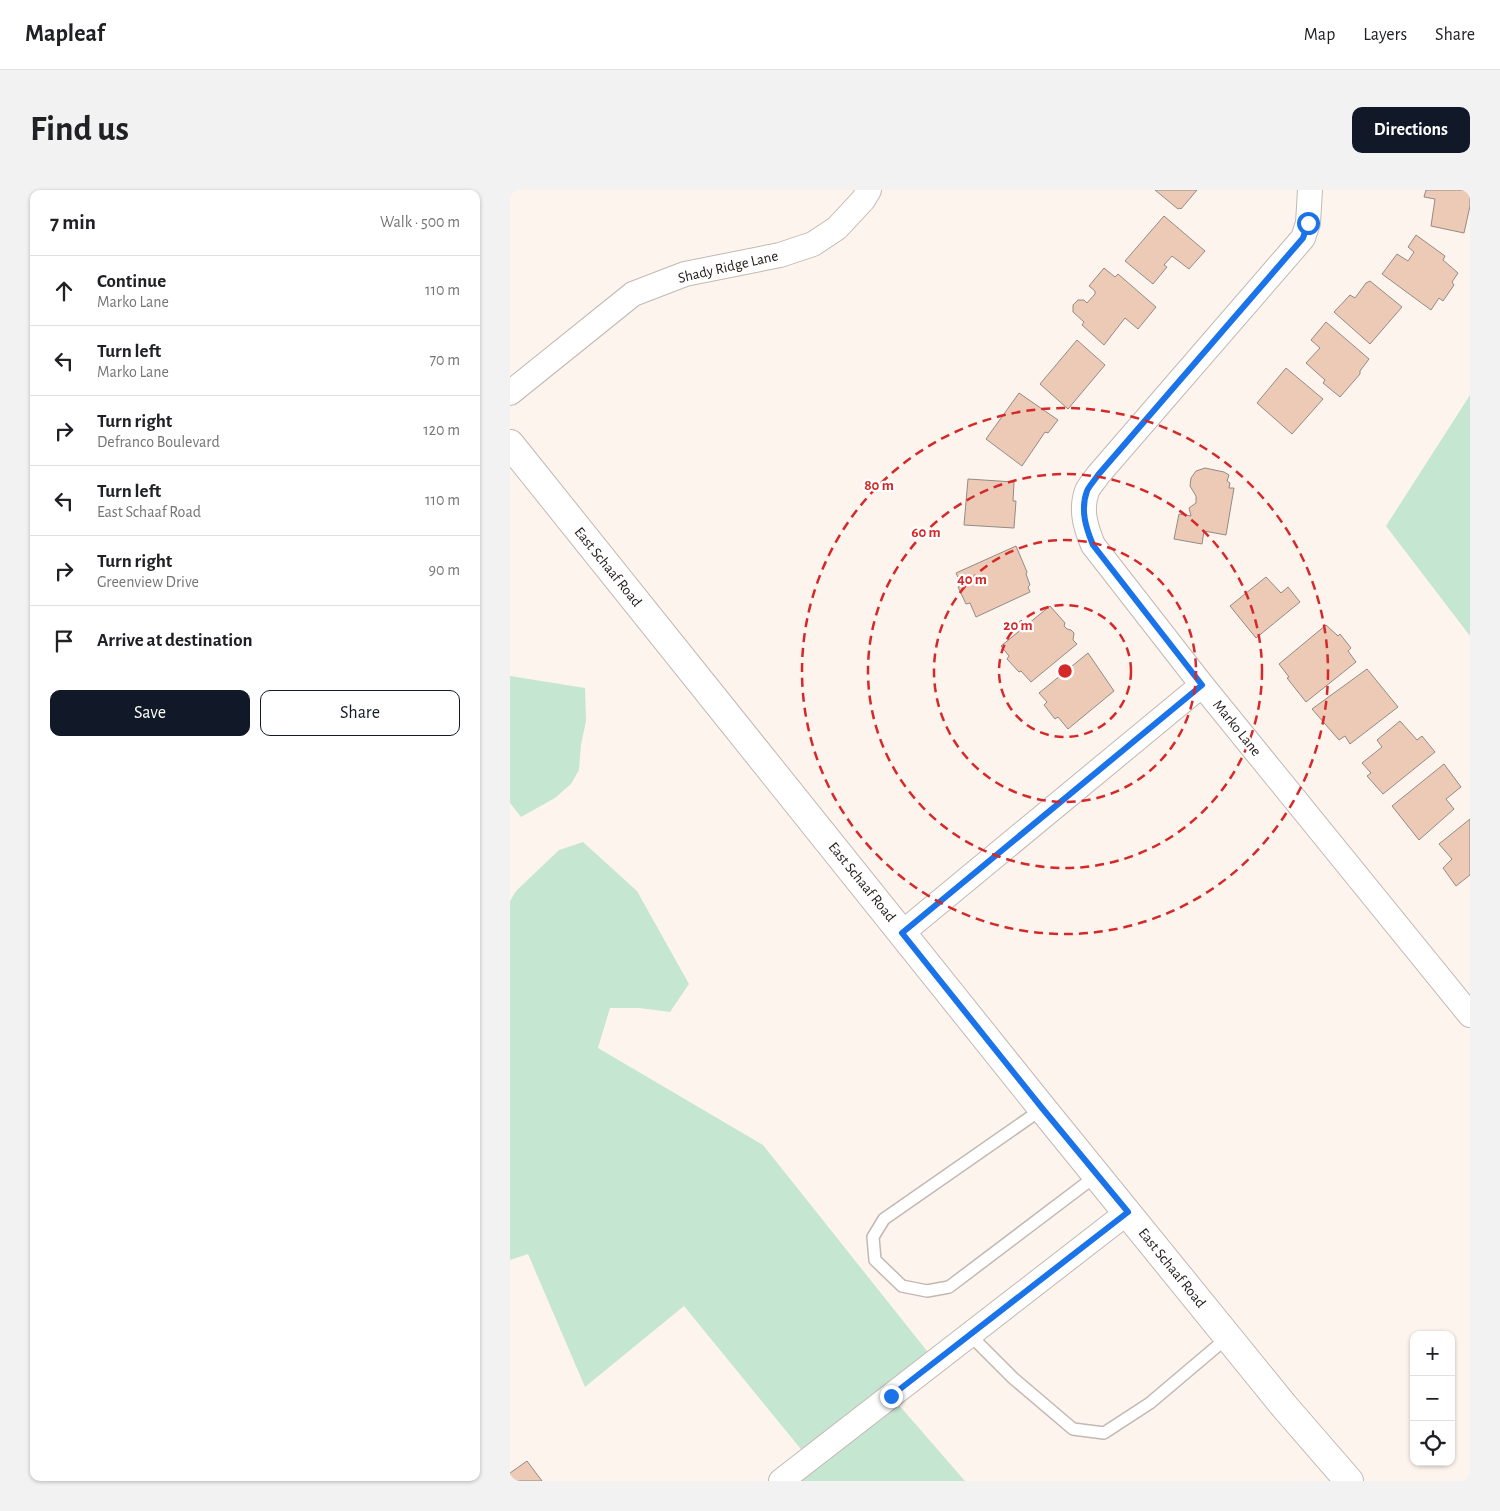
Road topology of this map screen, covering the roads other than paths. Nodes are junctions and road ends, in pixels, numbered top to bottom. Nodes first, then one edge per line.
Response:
1 (869, 190) edge
2 (1310, 190) edge
3 (510, 393) edge
4 (510, 444) edge
5 (1202, 685) junction
6 (902, 933) junction
7 (1470, 1015) edge
8 (1042, 1108) junction
9 (1097, 1175) junction
10 (1128, 1212) junction
11 (970, 1335) junction
12 (1228, 1337) junction
13 (781, 1481) edge
14 (1349, 1481) edge

1 - 3 street, Shady Ridge Lane
2 - 5 street, Marko Lane
4 - 6 street, East Schaaf Road
5 - 6 street
5 - 7 street, Marko Lane
6 - 8 street, East Schaaf Road
8 - 9 street, East Schaaf Road
8 - 9 lane
9 - 10 street, East Schaaf Road
10 - 11 street
10 - 12 street, East Schaaf Road
11 - 12 lane
11 - 13 street
12 - 14 street, East Schaaf Road

